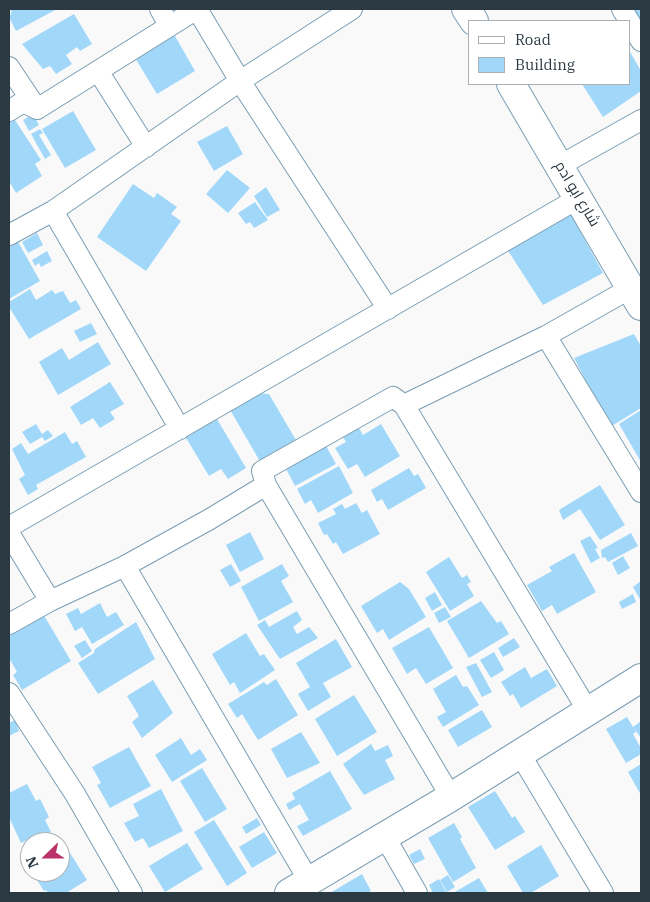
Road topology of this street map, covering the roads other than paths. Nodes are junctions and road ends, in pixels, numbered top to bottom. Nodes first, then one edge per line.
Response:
1 (197, 9) edge
2 (352, 9) edge
3 (466, 9) edge
4 (622, 9) edge
5 (165, 17) edge
6 (473, 20) edge
7 (629, 20) edge
8 (630, 22) edge
9 (641, 41) edge
10 (9, 67) edge
11 (98, 71) junction
12 (240, 81) junction
13 (512, 85) edge
14 (36, 109) junction
15 (9, 111) edge
16 (641, 120) edge
17 (146, 147) junction
18 (559, 166) junction
19 (579, 198) junction
20 (53, 211) junction
21 (9, 236) edge
22 (636, 297) edge
23 (388, 309) junction
24 (546, 336) junction
25 (404, 405) junction
26 (180, 429) junction
27 (266, 485) junction
28 (641, 492) edge
29 (9, 527) edge
30 (9, 534) edge
31 (125, 566) junction
32 (50, 601) junction
33 (9, 624) edge
34 (641, 678) edge
35 (9, 694) edge
36 (588, 711) junction
37 (520, 754) junction
38 (451, 796) junction
39 (384, 837) junction
40 (299, 887) edge
41 (132, 893) edge
42 (417, 893) edge
43 (603, 893) edge

1 - 5 street
1 - 12 street
2 - 12 street
3 - 6 street
4 - 7 street
5 - 11 street
8 - 9 street
10 - 14 street
11 - 14 street
11 - 17 street
12 - 17 street
12 - 23 street
13 - 18 street, شارع ابو ادم
14 - 15 street
16 - 18 street
17 - 20 street
18 - 19 street, شارع ابو ادم
19 - 22 street, شارع ابو ادم
19 - 23 street
20 - 21 street
20 - 26 street
22 - 24 street
23 - 26 street
24 - 25 street
24 - 28 street
25 - 27 street
25 - 36 street
26 - 29 street
27 - 31 street
27 - 38 street
30 - 32 street
31 - 32 street
31 - 40 street
32 - 33 street
34 - 36 street
35 - 41 street
36 - 37 street
37 - 38 street
37 - 43 street
38 - 39 street
39 - 40 street
39 - 42 street

